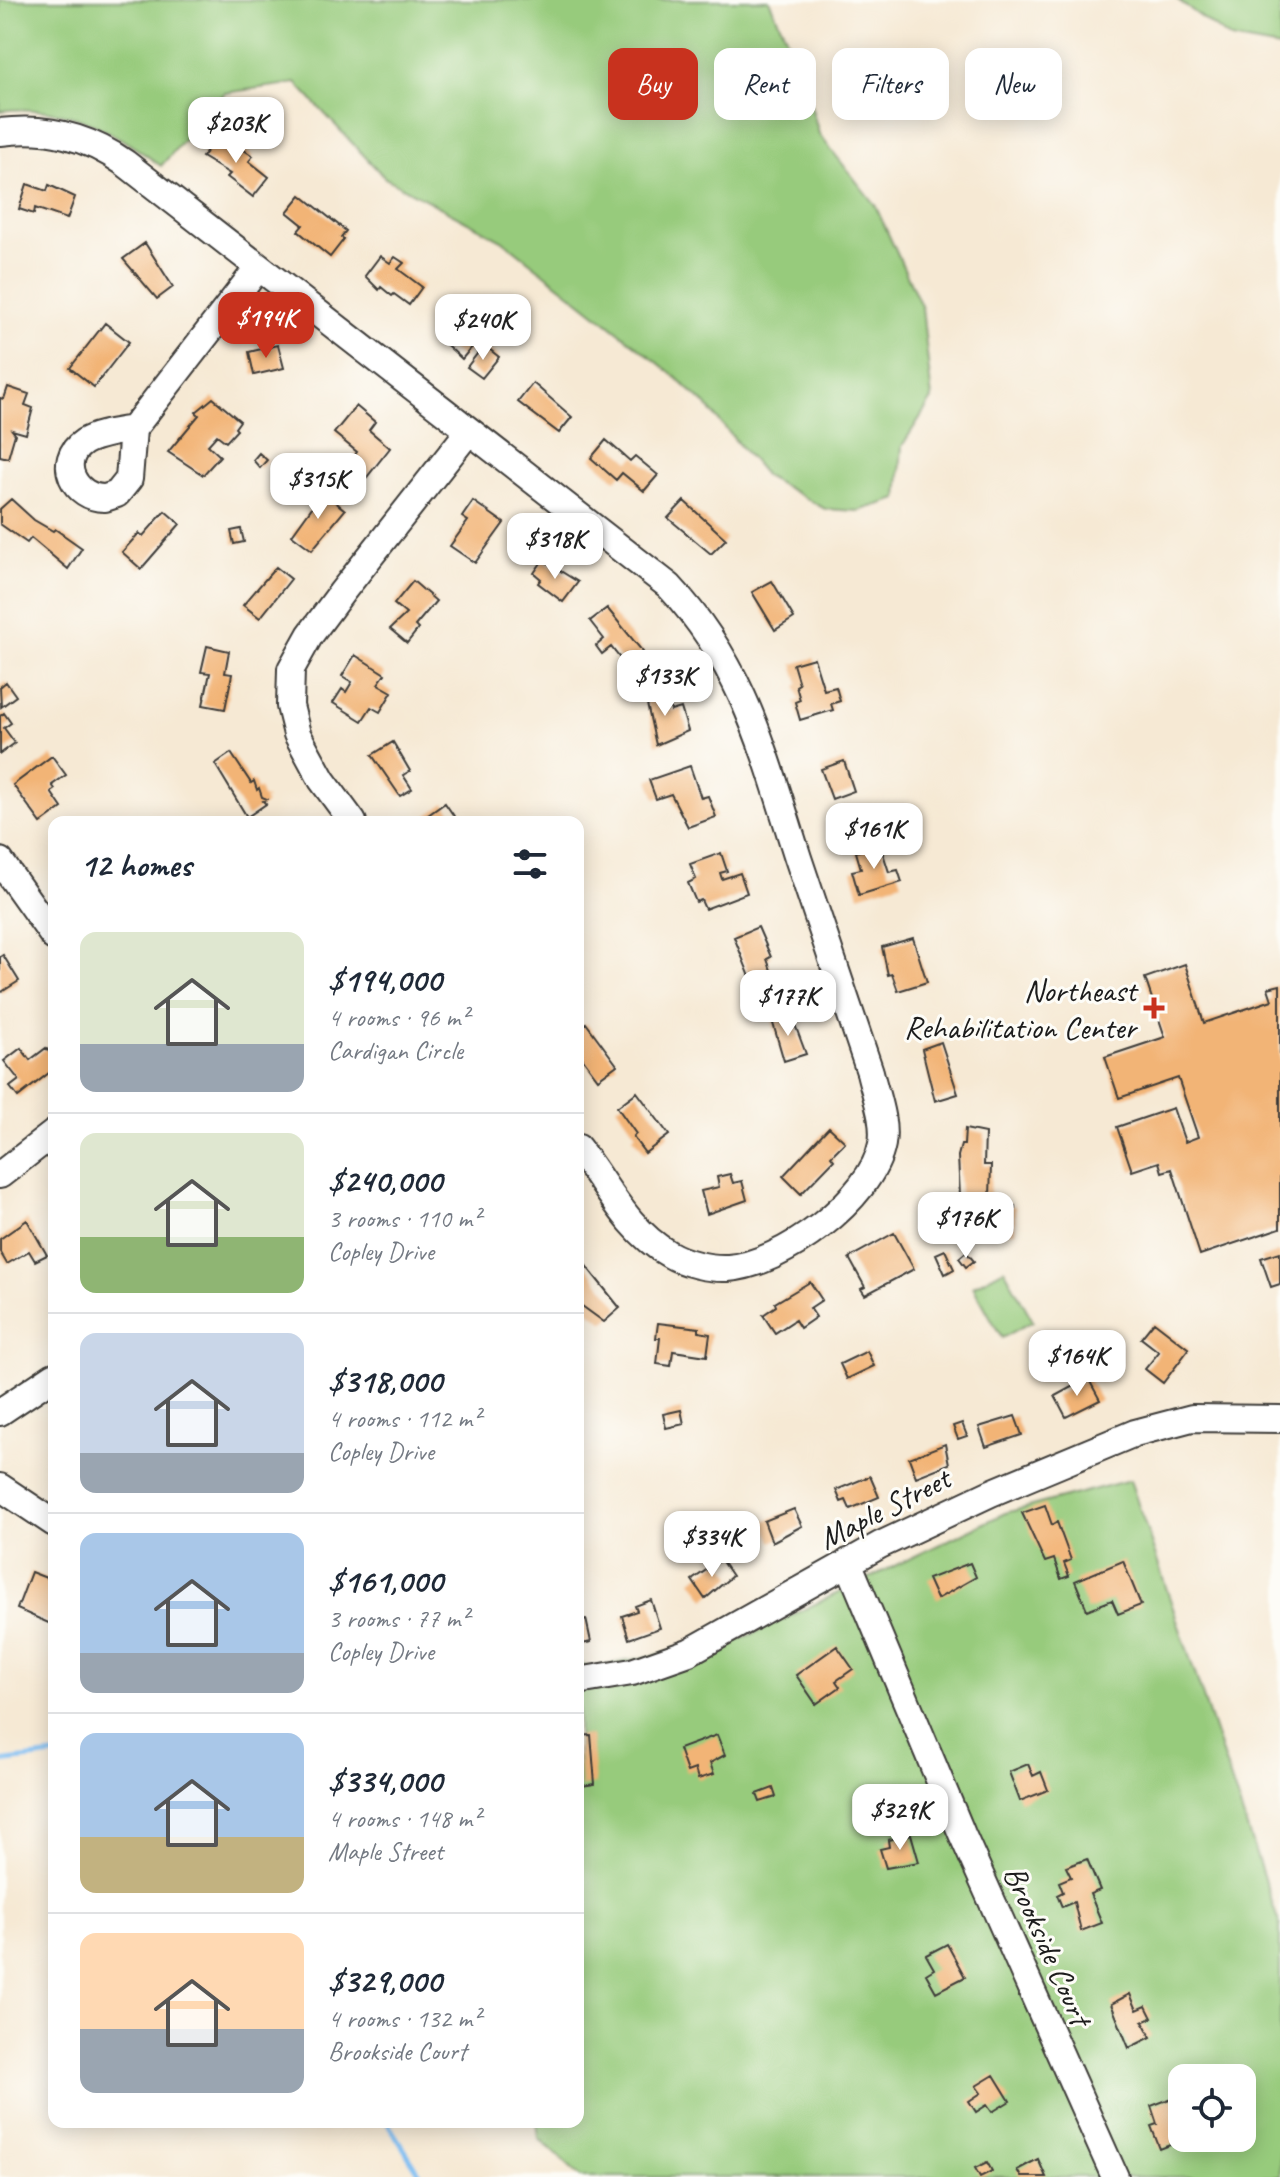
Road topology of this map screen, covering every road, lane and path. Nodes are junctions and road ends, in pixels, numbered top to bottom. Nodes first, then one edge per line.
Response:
1 (0, 132) edge
2 (258, 268) junction
3 (133, 429) dead end
4 (469, 431) junction
5 (349, 816) edge
6 (0, 861) edge
7 (48, 929) edge
8 (48, 1138) edge
9 (584, 1156) edge
10 (0, 1175) edge
11 (48, 1380) edge
12 (0, 1412) edge
13 (1280, 1419) edge
14 (0, 1487) edge
15 (48, 1519) edge
16 (848, 1562) junction
17 (584, 1680) edge
18 (1115, 2177) edge

1 - 2 street
2 - 3 street
2 - 4 street
4 - 5 street
4 - 9 street
6 - 7 street
8 - 10 street
11 - 12 street
13 - 16 street, Maple Street
14 - 15 street
16 - 17 street, Maple Street
16 - 18 street, Brookside Court

